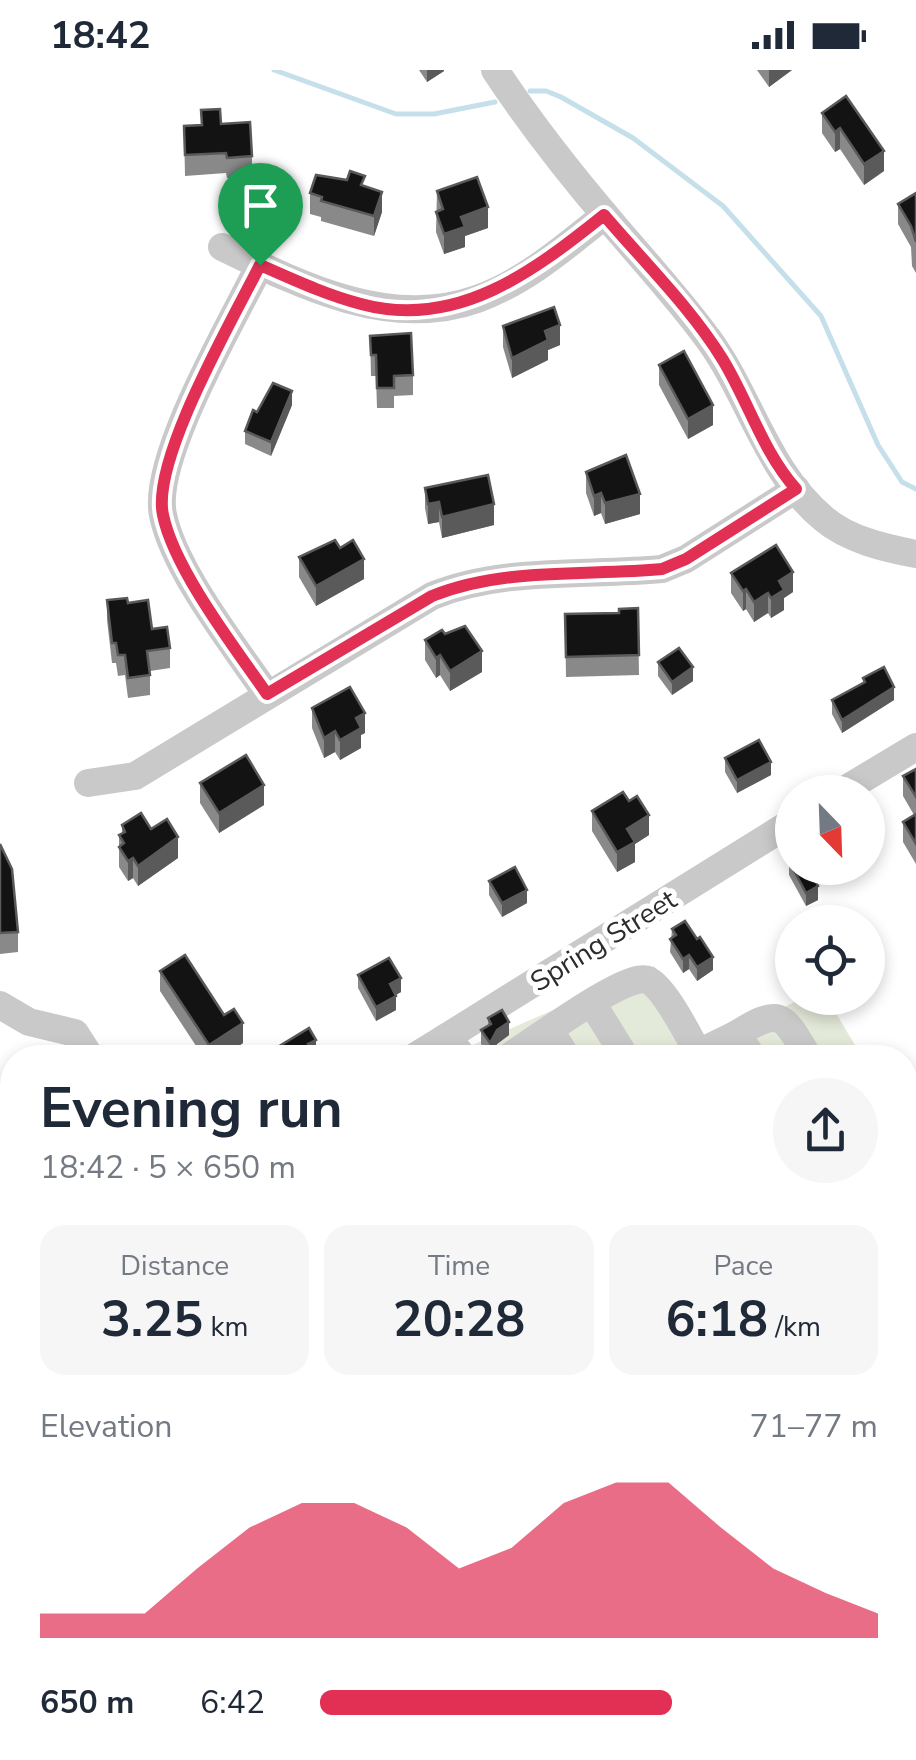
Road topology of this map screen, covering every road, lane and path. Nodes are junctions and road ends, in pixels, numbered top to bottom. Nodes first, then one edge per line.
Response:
1 (495, 70) edge
2 (604, 215) junction
3 (222, 247) dead end
4 (260, 265) junction
5 (796, 489) junction
6 (916, 554) edge
7 (267, 694) junction
8 (916, 747) edge
9 (869, 775) edge
10 (88, 783) dead end
11 (775, 833) edge
12 (592, 1003) junction
13 (0, 1005) edge
14 (550, 1030) junction
15 (82, 1045) edge
16 (458, 1045) edge
17 (527, 1045) edge
18 (559, 1045) edge
19 (618, 1045) edge
20 (693, 1045) edge
21 (746, 1045) edge
22 (800, 1045) edge

1 - 2 street
2 - 4 street
2 - 5 street
3 - 4 street
4 - 7 street
5 - 6 street
5 - 7 street
7 - 10 street
8 - 9 street
11 - 16 street, Spring Street
12 - 14 street
12 - 19 street
12 - 20 street
13 - 15 street
14 - 17 street
14 - 18 street
21 - 22 street

